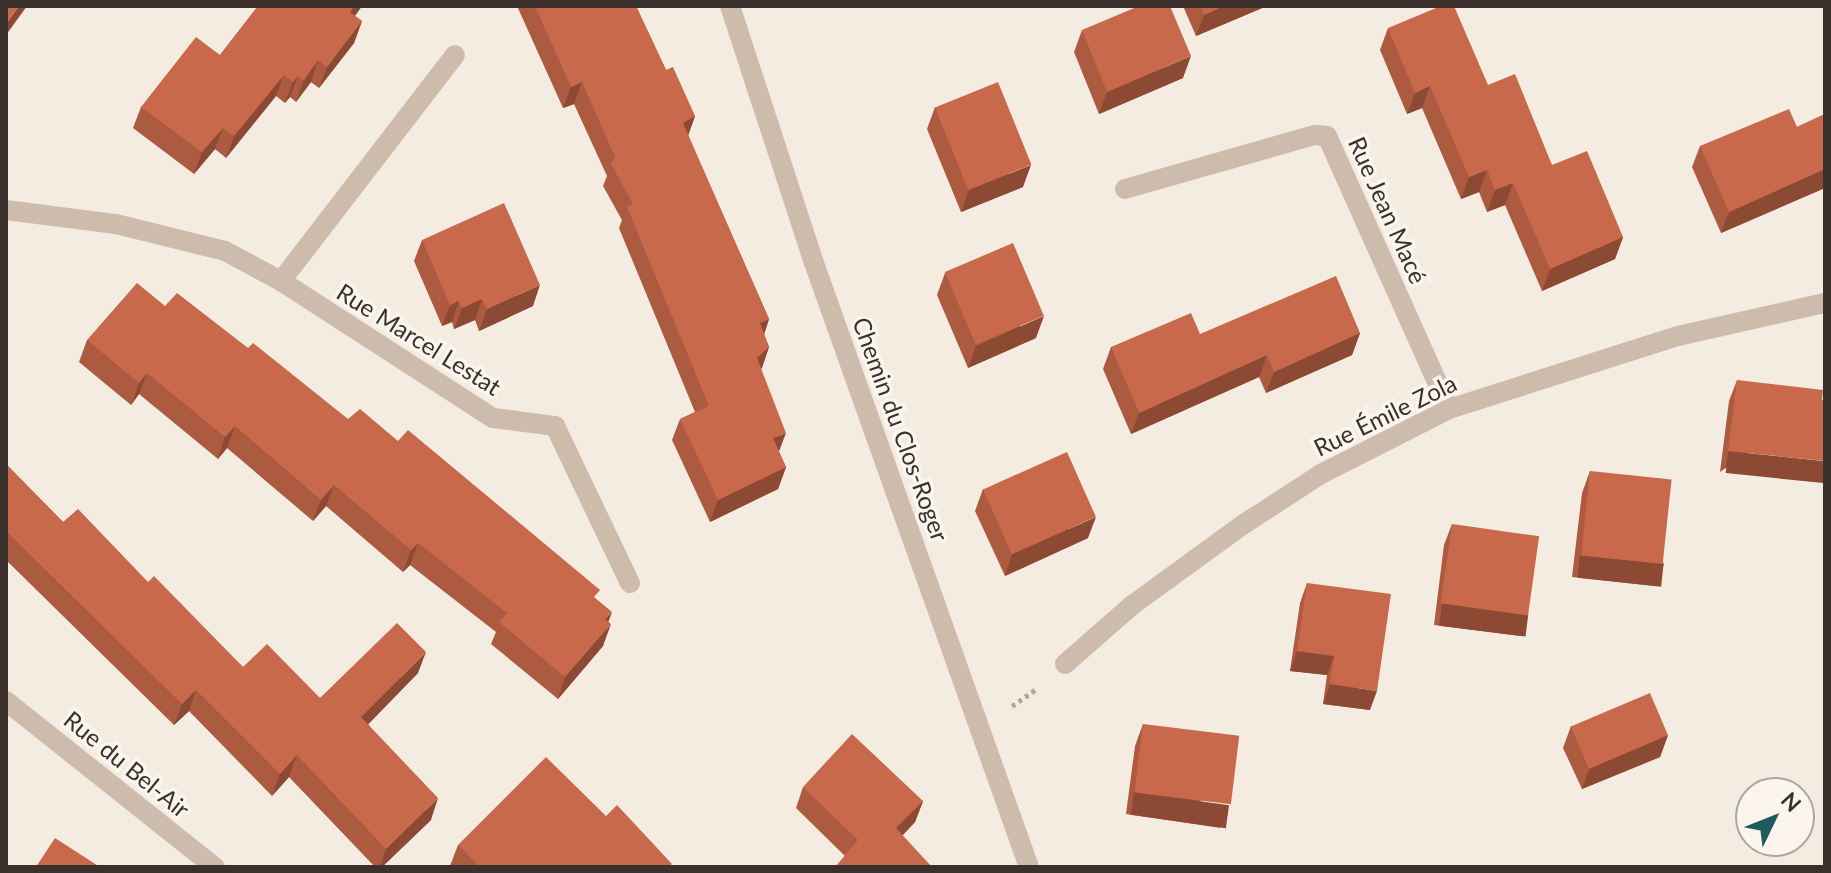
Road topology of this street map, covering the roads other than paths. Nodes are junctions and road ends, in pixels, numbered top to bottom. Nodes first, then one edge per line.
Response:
1 (730, 6) edge
2 (455, 55) dead end
3 (1125, 189) dead end
4 (6, 210) edge
5 (281, 281) junction
6 (1825, 303) edge
7 (1449, 409) junction
8 (630, 583) dead end
9 (1065, 664) dead end
10 (6, 701) edge
11 (215, 867) edge
12 (1029, 867) edge

1 - 12 street, Chemin du Clos-Roger
2 - 5 street
3 - 7 street, Rue Jean Macé
4 - 5 street, Rue Marcel Lestat
5 - 8 street, Rue Marcel Lestat
6 - 7 street, Rue Émile Zola
7 - 9 street, Rue Émile Zola
10 - 11 street, Rue du Bel-Air

